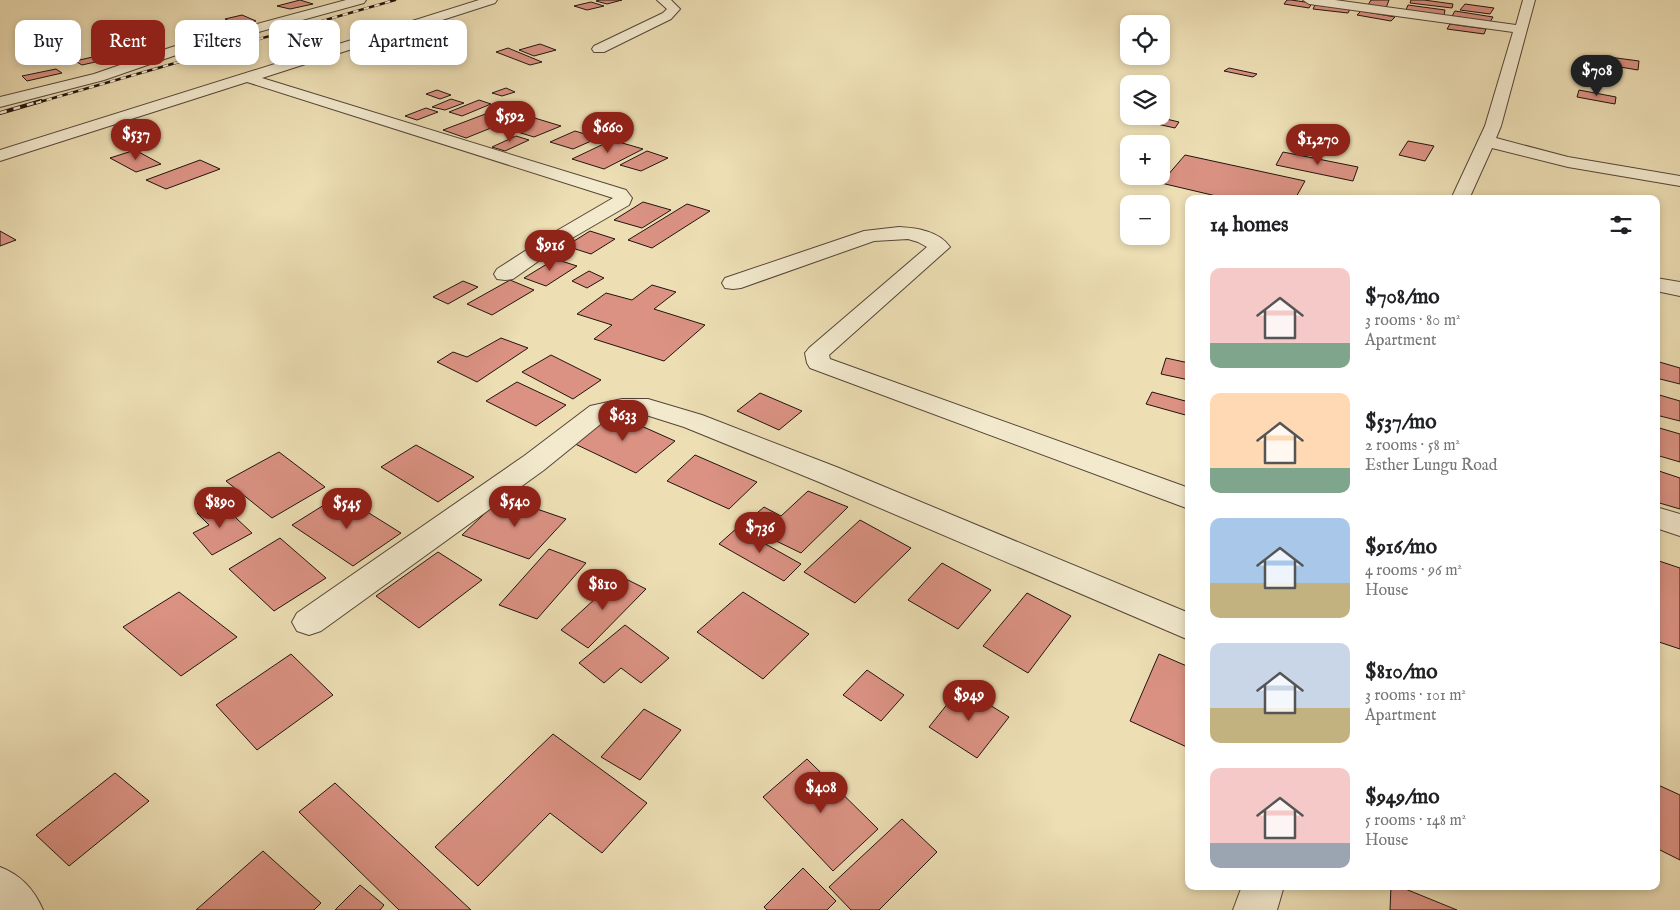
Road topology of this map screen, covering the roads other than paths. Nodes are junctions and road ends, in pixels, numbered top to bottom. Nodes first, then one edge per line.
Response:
1 (360, 0) edge
2 (491, 0) edge
3 (663, 0) edge
4 (1309, 0) edge
5 (1524, 7) edge
6 (1519, 30) junction
7 (599, 49) dead end
8 (248, 78) junction
9 (0, 102) edge
10 (1486, 141) junction
11 (0, 156) edge
12 (1680, 181) edge
13 (1462, 195) edge
14 (505, 274) dead end
15 (733, 283) dead end
16 (1660, 285) edge
17 (1680, 289) edge
18 (1185, 498) edge
19 (1660, 518) edge
20 (1680, 524) edge
21 (309, 622) dead end
22 (1185, 626) edge
23 (0, 888) edge
24 (1262, 890) edge
25 (21, 910) edge
26 (1255, 910) edge

1 - 9 street
2 - 8 street
3 - 7 street
4 - 6 street
5 - 6 street
6 - 10 street
8 - 11 street
8 - 14 street
10 - 12 street
10 - 13 street
15 - 18 street
16 - 17 street
19 - 20 street
21 - 22 street
23 - 25 street
24 - 26 street

